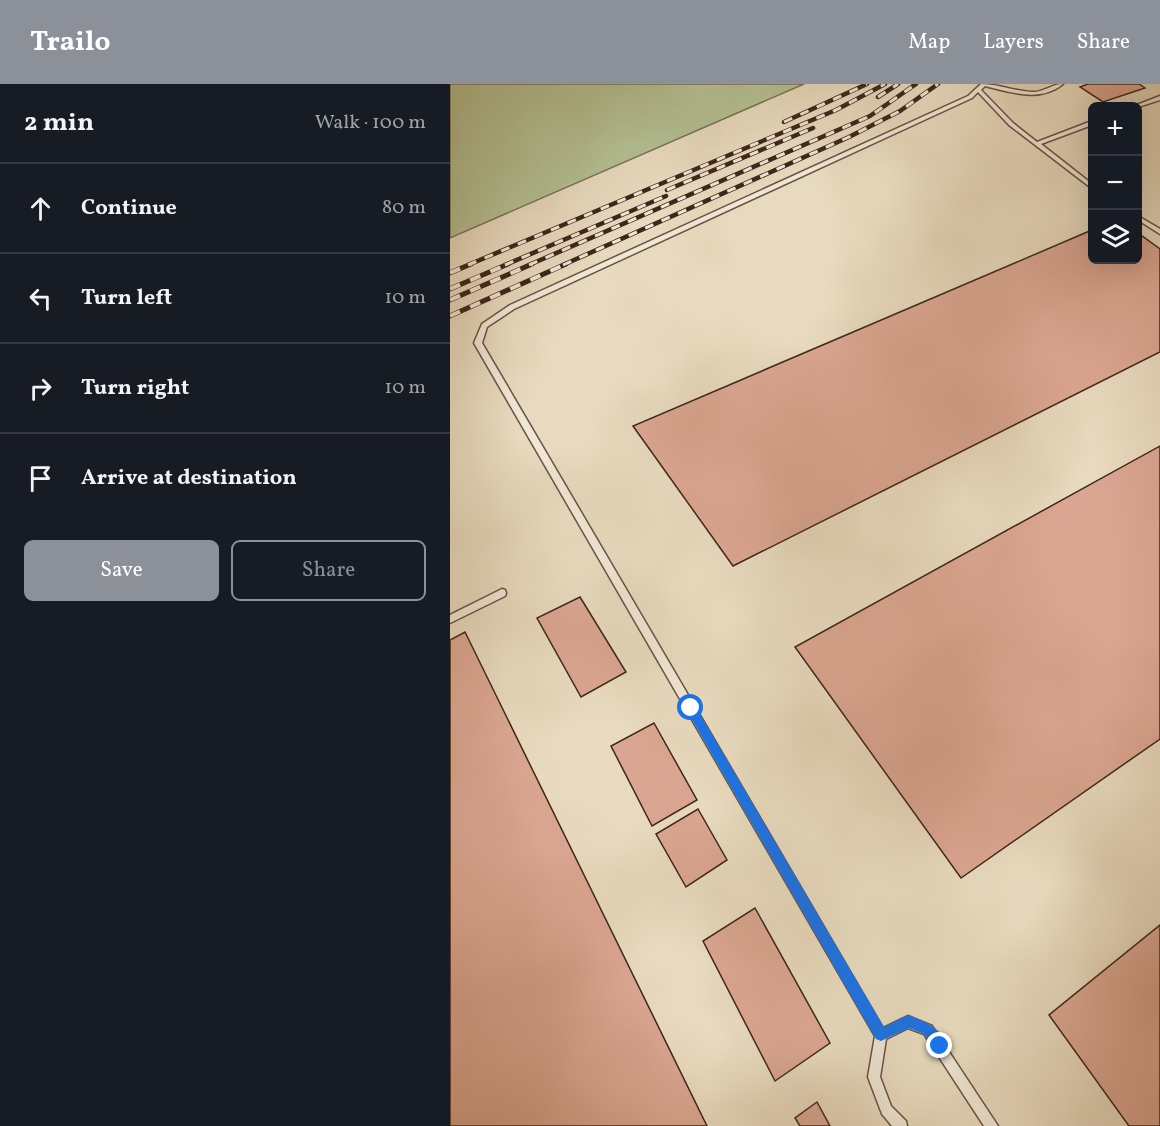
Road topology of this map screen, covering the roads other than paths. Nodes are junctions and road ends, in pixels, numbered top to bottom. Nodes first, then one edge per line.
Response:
1 (1060, 84) edge
2 (982, 86) edge
3 (1160, 98) edge
4 (1142, 104) edge
5 (1088, 124) edge
6 (1036, 144) junction
7 (1088, 183) edge
8 (1142, 221) edge
9 (1160, 232) edge
10 (502, 593) dead end
11 (450, 619) edge
12 (881, 1035) junction
13 (901, 1126) edge
14 (992, 1126) edge

1 - 2 lane
2 - 6 lane
2 - 12 lane
3 - 4 lane
5 - 6 lane
6 - 7 lane
8 - 9 lane
10 - 11 lane
12 - 13 lane
12 - 14 lane

